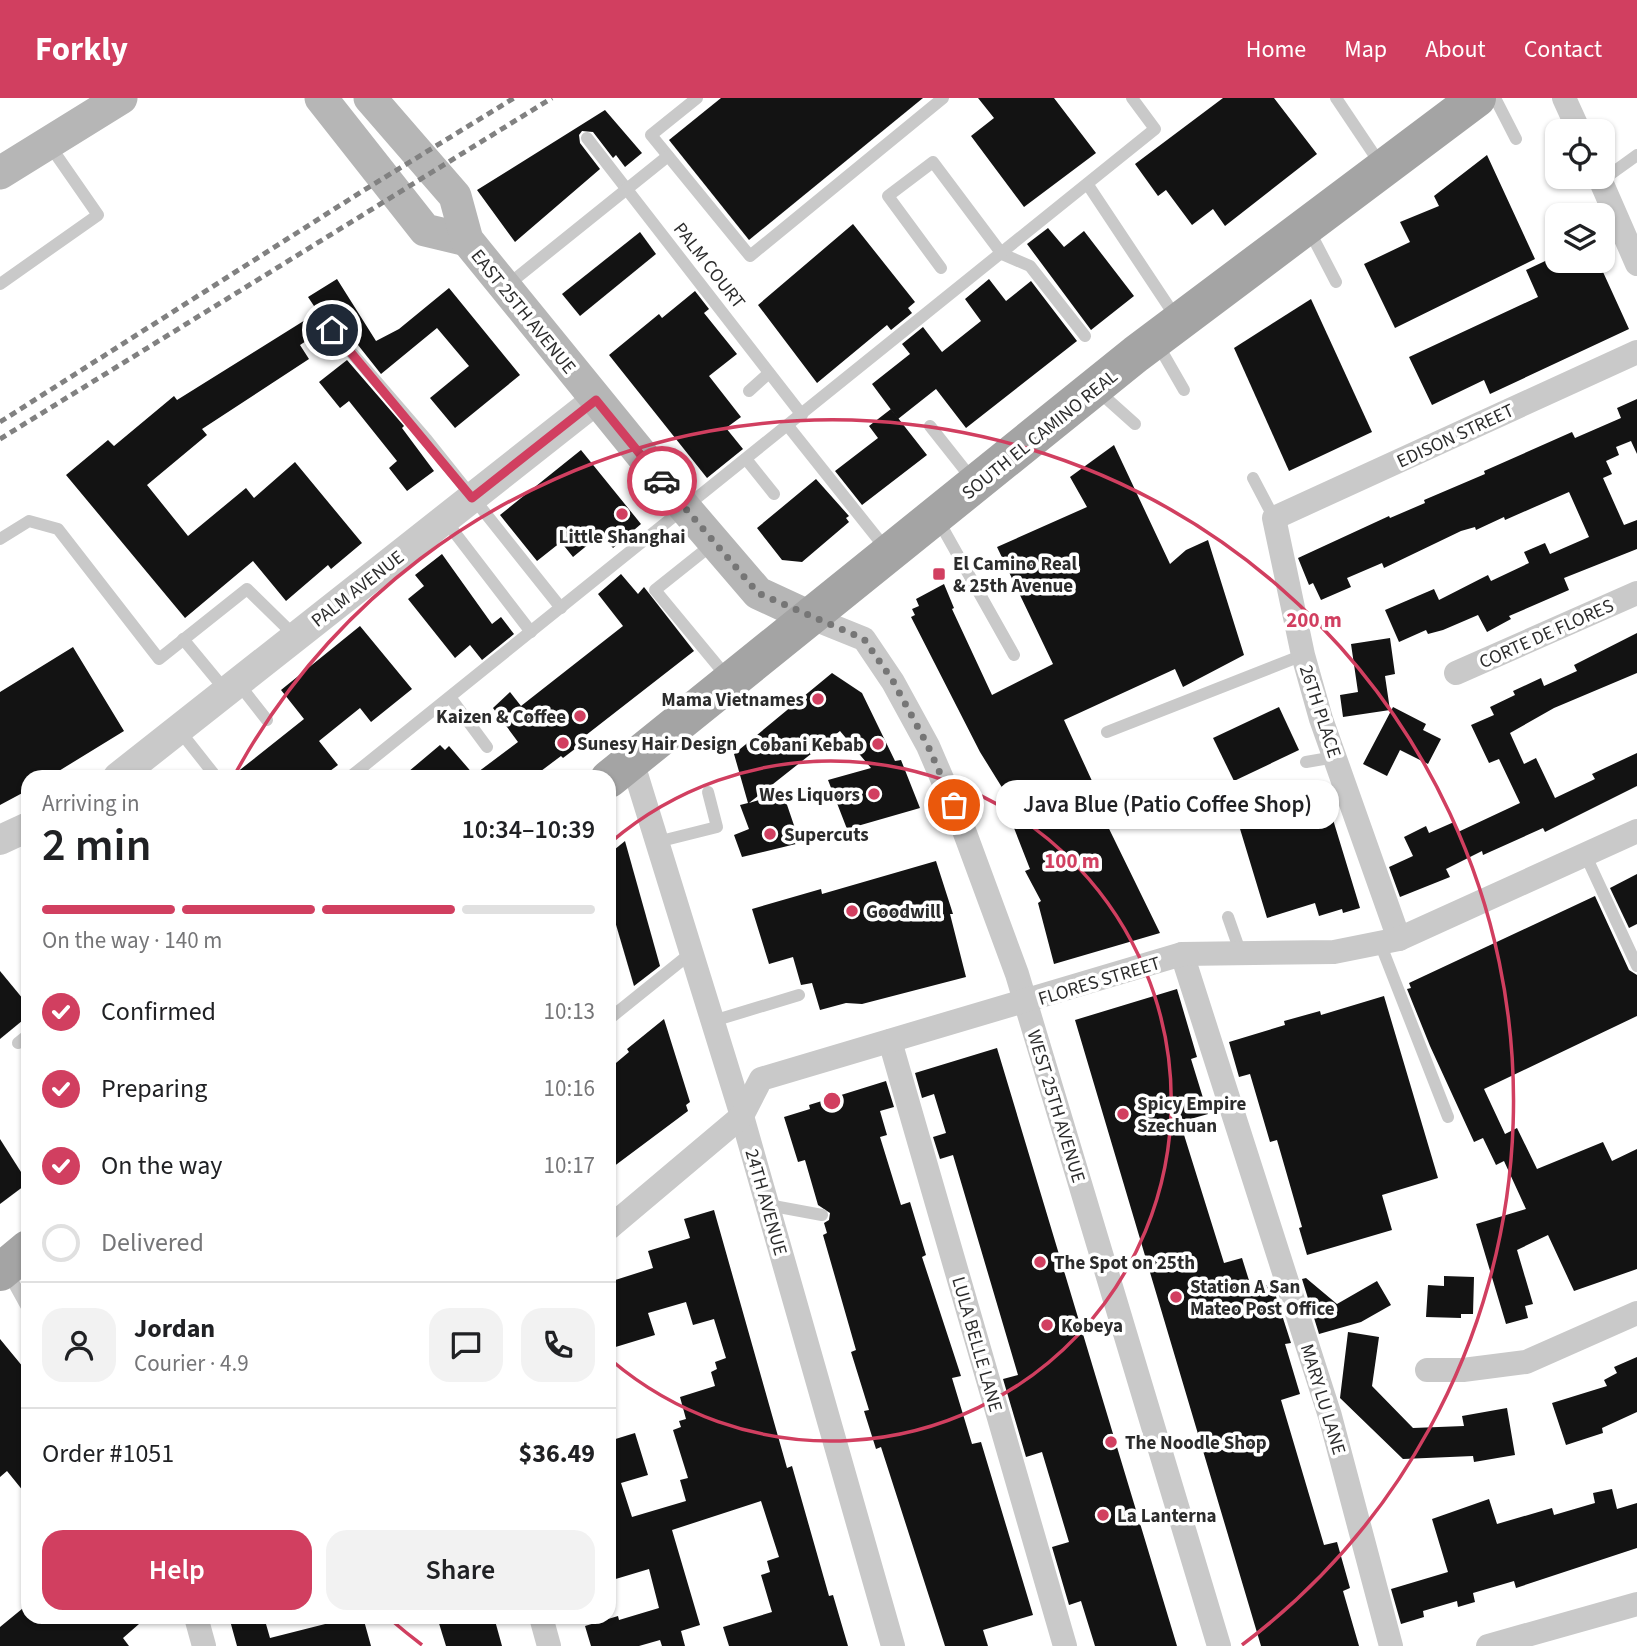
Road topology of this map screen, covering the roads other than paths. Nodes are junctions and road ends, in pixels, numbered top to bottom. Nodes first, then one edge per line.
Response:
1 (321, 98) edge
2 (370, 98) edge
3 (697, 98) edge
4 (943, 98) edge
5 (1132, 98) edge
6 (1336, 98) edge
7 (1477, 98) edge
8 (1495, 98) edge
9 (1564, 98) edge
10 (109, 101) edge
11 (1574, 119) edge
12 (587, 138) dead end
13 (1516, 139) dead end
14 (48, 143) junction
15 (1637, 155) edge
16 (668, 156) junction
17 (1383, 168) junction
18 (1615, 169) edge
19 (0, 173) edge
20 (1088, 185) junction
21 (1604, 189) edge
22 (627, 191) junction
23 (1307, 226) junction
24 (467, 240) junction
25 (1002, 254) junction
26 (1637, 264) edge
27 (941, 268) dead end
28 (1336, 282) dead end
29 (0, 284) edge
30 (504, 288) junction
31 (332, 330) dead end
32 (1167, 330) junction
33 (1085, 336) dead end
34 (1637, 352) edge
35 (769, 373) junction
36 (1094, 388) junction
37 (1184, 390) dead end
38 (749, 391) dead end
39 (596, 400) junction
40 (802, 415) junction
41 (1135, 425) dead end
42 (788, 426) junction
43 (930, 426) dead end
44 (746, 459) junction
45 (1253, 478) dead end
46 (977, 485) junction
47 (774, 494) dead end
48 (472, 498) junction
49 (685, 508) junction
50 (937, 517) junction
51 (1274, 518) junction
52 (444, 519) junction
53 (0, 539) edge
54 (715, 543) junction
55 (891, 555) junction
56 (1637, 593) edge
57 (561, 608) junction
58 (812, 618) junction
59 (531, 632) junction
60 (296, 637) junction
61 (183, 639) junction
62 (1014, 655) dead end
63 (1303, 656) junction
64 (1456, 673) dead end
65 (732, 683) junction
66 (232, 687) junction
67 (450, 697) junction
68 (267, 720) dead end
69 (179, 729) junction
70 (1107, 732) dead end
71 (487, 747) dead end
72 (1335, 757) junction
73 (1306, 762) dead end
74 (127, 770) edge
75 (211, 770) edge
76 (359, 770) edge
77 (621, 770) edge
78 (708, 792) dead end
79 (21, 830) edge
80 (1637, 831) edge
81 (0, 840) edge
82 (657, 842) junction
83 (1585, 854) junction
84 (1228, 917) dead end
85 (1390, 941) junction
86 (691, 953) junction
87 (1182, 954) junction
88 (1241, 954) junction
89 (1637, 966) edge
90 (799, 995) dead end
91 (1026, 1002) junction
92 (616, 1013) edge
93 (713, 1021) junction
94 (890, 1041) junction
95 (742, 1116) junction
96 (1448, 1117) dead end
97 (768, 1205) junction
98 (822, 1215) dead end
99 (616, 1222) edge
100 (11, 1263) edge
101 (21, 1290) edge
102 (1637, 1314) edge
103 (1427, 1370) dead end
104 (1637, 1604) edge
105 (198, 1624) edge
106 (543, 1624) edge
107 (204, 1646) edge
108 (550, 1646) edge
109 (893, 1646) edge
110 (1065, 1646) edge
111 (1219, 1646) edge
112 (1391, 1646) edge
113 (1489, 1646) edge

1 - 24 main road, EAST 25TH AVENUE
2 - 24 main road, EAST 25TH AVENUE
3 - 16 lane
4 - 16 lane
5 - 20 lane
6 - 17 lane
7 - 17 main road, SOUTH EL CAMINO REAL
8 - 13 lane
9 - 11 street
10 - 14 main road
12 - 22 lane, PALM COURT
14 - 19 main road
14 - 29 lane
15 - 18 lane
16 - 22 lane
17 - 23 main road, SOUTH EL CAMINO REAL
20 - 25 lane
20 - 32 lane
21 - 26 street
22 - 30 lane
22 - 35 lane, PALM COURT
23 - 28 lane
23 - 32 main road, SOUTH EL CAMINO REAL
24 - 30 main road, EAST 25TH AVENUE
25 - 27 lane
25 - 33 lane
25 - 40 lane
30 - 39 main road, EAST 25TH AVENUE
31 - 48 lane
32 - 36 main road, SOUTH EL CAMINO REAL
32 - 37 lane
34 - 51 street, EDISON STREET
35 - 38 lane
35 - 40 lane, PALM COURT
36 - 41 lane
36 - 46 main road, SOUTH EL CAMINO REAL
39 - 48 street, PALM AVENUE
39 - 49 main road, EAST 25TH AVENUE
40 - 42 lane
42 - 44 lane
42 - 55 lane
43 - 46 lane
44 - 47 lane
44 - 49 lane
45 - 51 lane
46 - 50 main road, SOUTH EL CAMINO REAL
48 - 52 street, PALM AVENUE
48 - 57 lane
49 - 54 main road, EAST 25TH AVENUE
49 - 57 lane
50 - 55 main road, SOUTH EL CAMINO REAL
50 - 62 lane
51 - 63 street, 26TH PLACE
52 - 59 lane
52 - 60 street, PALM AVENUE
53 - 61 lane
54 - 58 main road, EAST 25TH AVENUE
54 - 65 lane
55 - 58 main road, SOUTH EL CAMINO REAL
56 - 64 street, CORTE DE FLORES
57 - 59 lane
58 - 65 main road, SOUTH EL CAMINO REAL
58 - 91 street, WEST 25TH AVENUE
59 - 67 lane
60 - 61 lane
60 - 66 street, PALM AVENUE
61 - 66 lane
63 - 70 lane
63 - 72 street, 26TH PLACE
65 - 77 main road, SOUTH EL CAMINO REAL
66 - 68 lane
66 - 69 street, PALM AVENUE
67 - 71 lane
67 - 76 lane
69 - 74 street, PALM AVENUE
69 - 75 lane
72 - 73 lane
72 - 85 street, 26TH PLACE
77 - 82 street, 24TH AVENUE
78 - 82 lane
79 - 81 street
80 - 83 street, FLORES STREET
82 - 86 street, 24TH AVENUE
83 - 85 street, FLORES STREET
83 - 89 lane
84 - 88 lane
85 - 88 street, FLORES STREET
85 - 96 lane
86 - 92 lane
86 - 93 street, 24TH AVENUE
87 - 88 street, FLORES STREET
87 - 91 street, FLORES STREET
87 - 112 street, MARY LU LANE
90 - 93 lane
91 - 94 street, FLORES STREET
91 - 111 street, WEST 25TH AVENUE
93 - 95 street, 24TH AVENUE
94 - 95 street, FLORES STREET
94 - 110 street, LULA BELLE LANE
95 - 97 street, 24TH AVENUE
95 - 99 street, FLORES STREET
97 - 98 lane
97 - 109 street, 24TH AVENUE
100 - 101 lane
102 - 103 street
104 - 113 street
105 - 107 street
106 - 108 street

